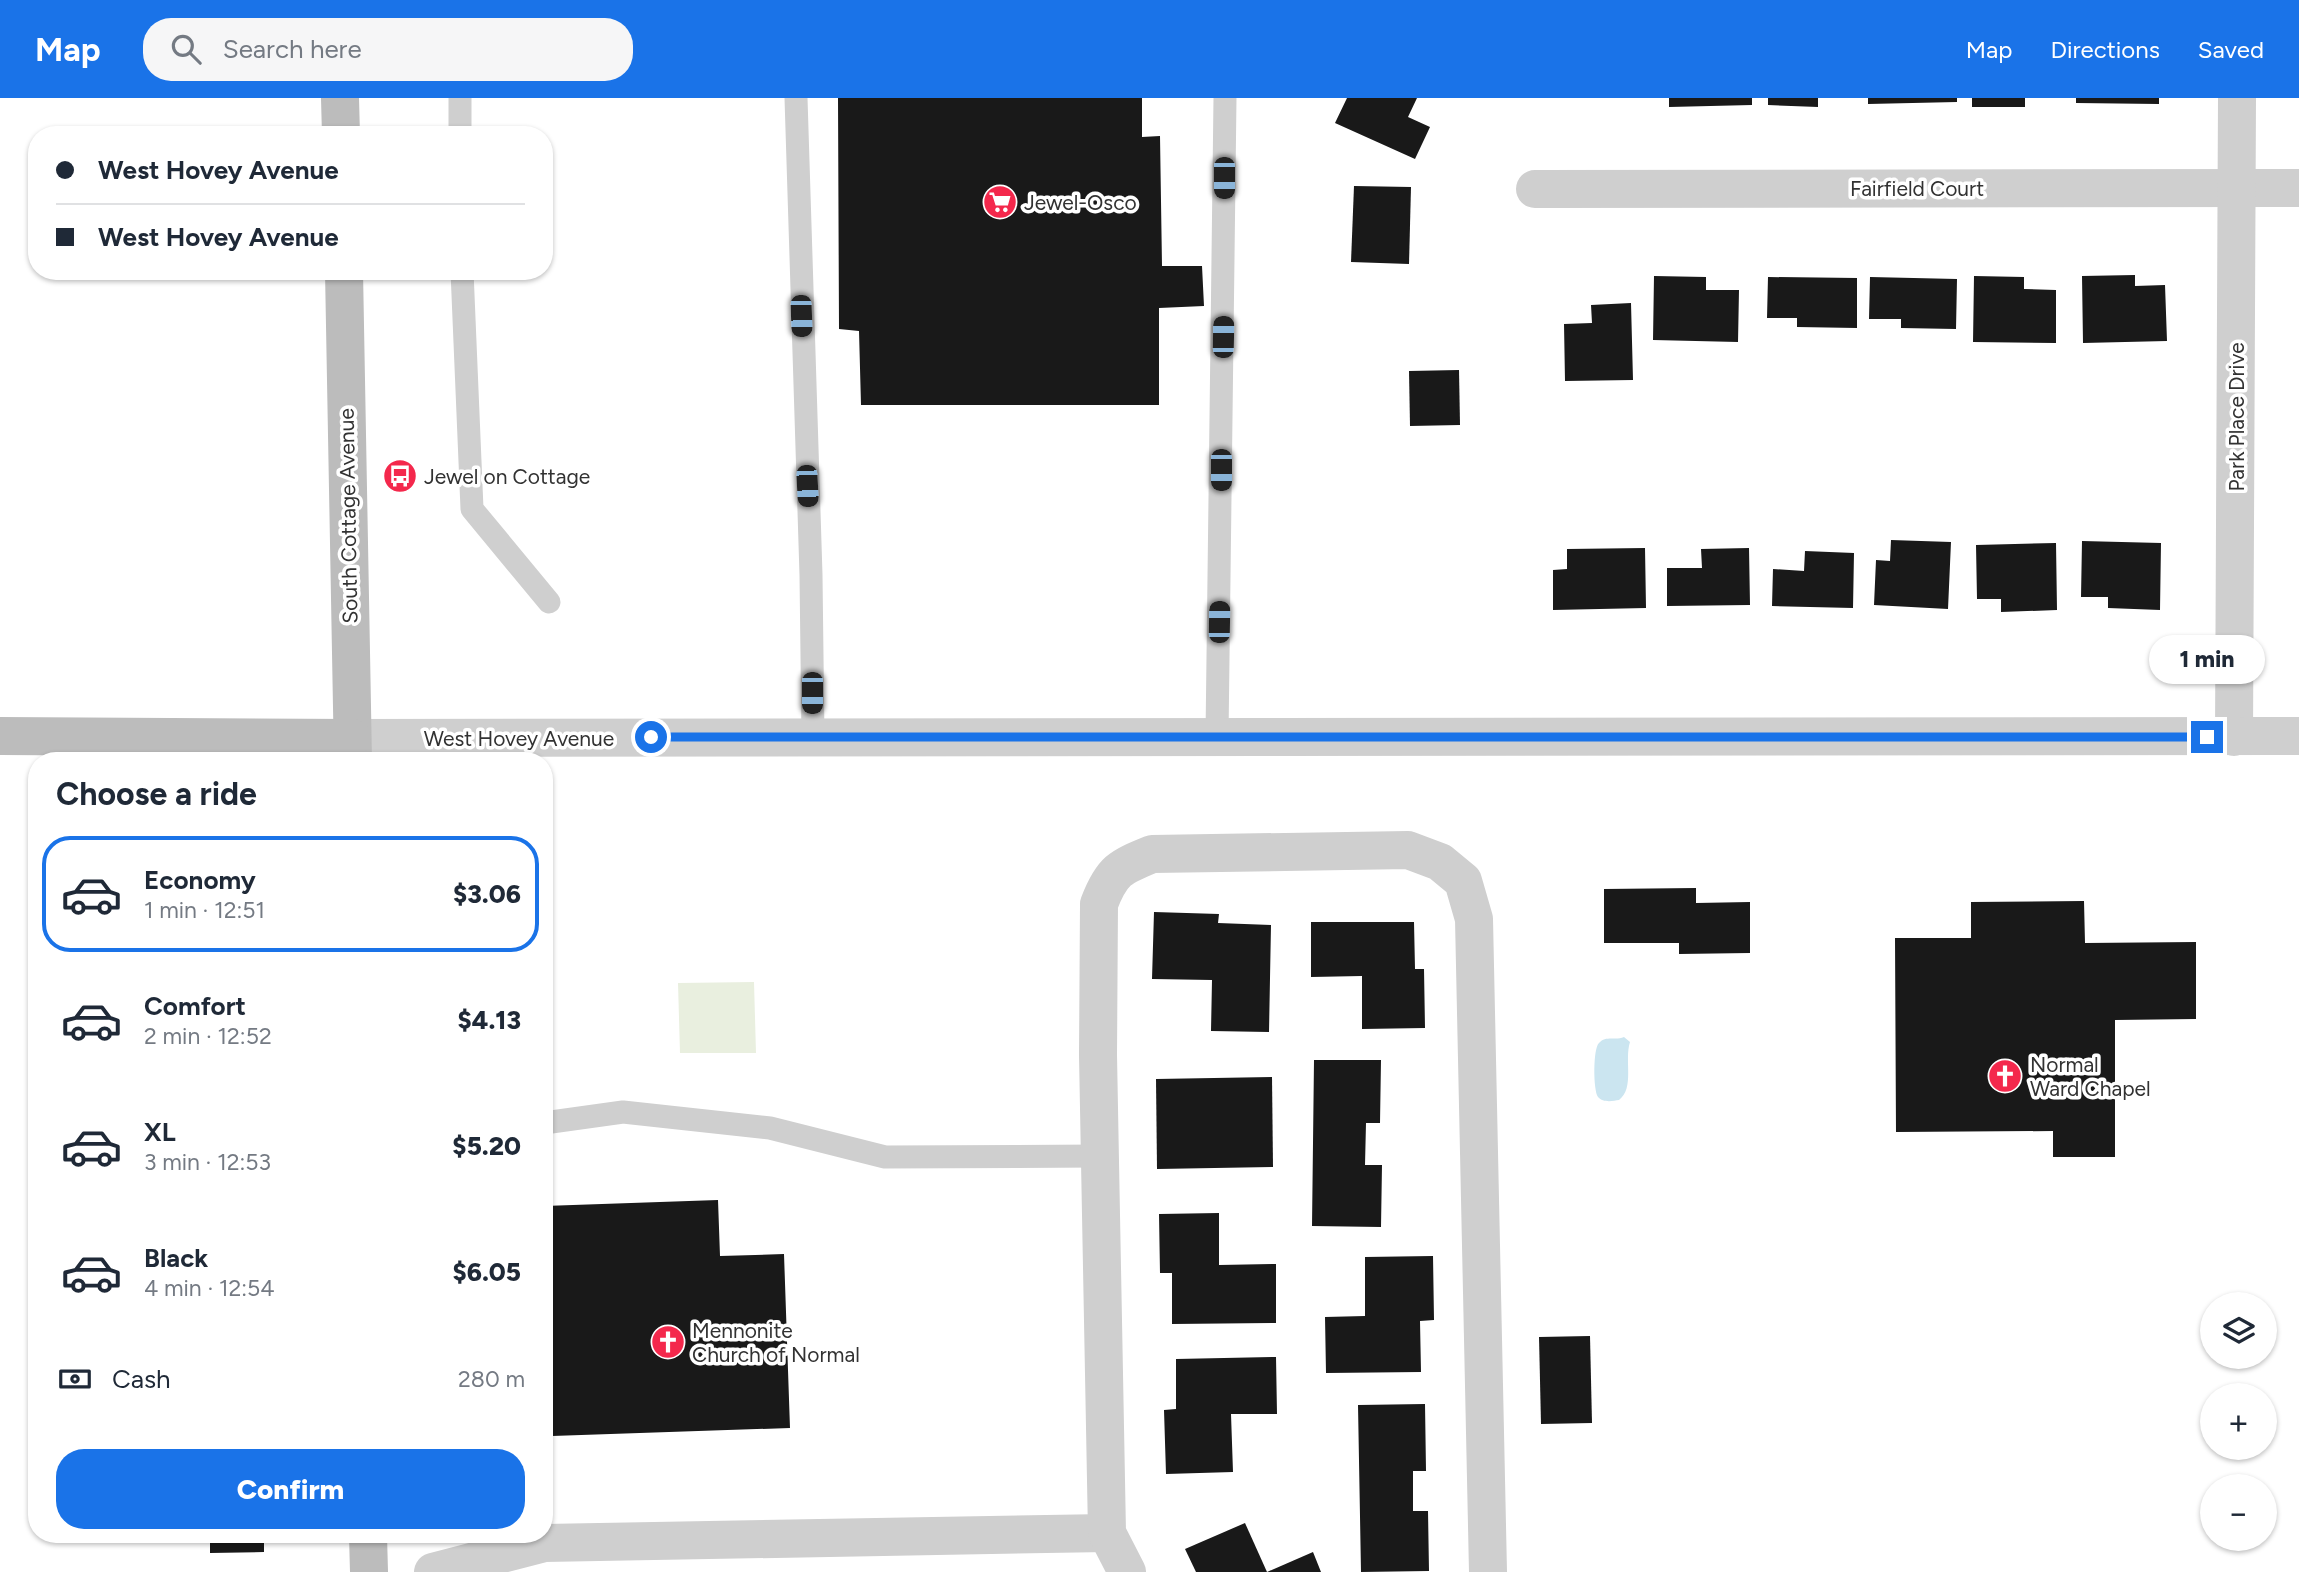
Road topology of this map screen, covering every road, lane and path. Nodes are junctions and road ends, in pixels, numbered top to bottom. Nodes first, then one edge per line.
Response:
1 (340, 98) edge
2 (460, 98) edge
3 (796, 98) edge
4 (1225, 98) edge
5 (2237, 98) edge
6 (341, 126) edge
7 (460, 126) edge
8 (2238, 188) junction
9 (2299, 188) edge
10 (1535, 189) dead end
11 (344, 280) edge
12 (462, 280) edge
13 (549, 602) dead end
14 (0, 736) edge
15 (2299, 736) edge
16 (813, 737) junction
17 (1217, 737) junction
18 (2234, 737) junction
19 (352, 750) edge
20 (553, 1122) edge
21 (1100, 1156) junction
22 (1107, 1533) junction
23 (368, 1543) edge
24 (544, 1543) edge
25 (553, 1543) edge
26 (369, 1572) edge
27 (433, 1572) edge
28 (1127, 1572) edge
29 (1488, 1572) edge

1 - 6 main road
2 - 7 lane
3 - 16 lane
4 - 17 lane
5 - 8 street, Park Place Drive
8 - 9 street, Fairfield Court
8 - 10 street, Fairfield Court
8 - 18 street, Park Place Drive
11 - 19 main road, South Cottage Avenue
12 - 13 lane
14 - 19 main road, West Hovey Avenue
15 - 18 street, West Hovey Avenue
16 - 17 street, West Hovey Avenue
16 - 19 street, West Hovey Avenue
17 - 18 street, West Hovey Avenue
20 - 21 lane
21 - 22 street
21 - 29 street
22 - 25 street
22 - 28 street
23 - 26 main road
24 - 27 street

